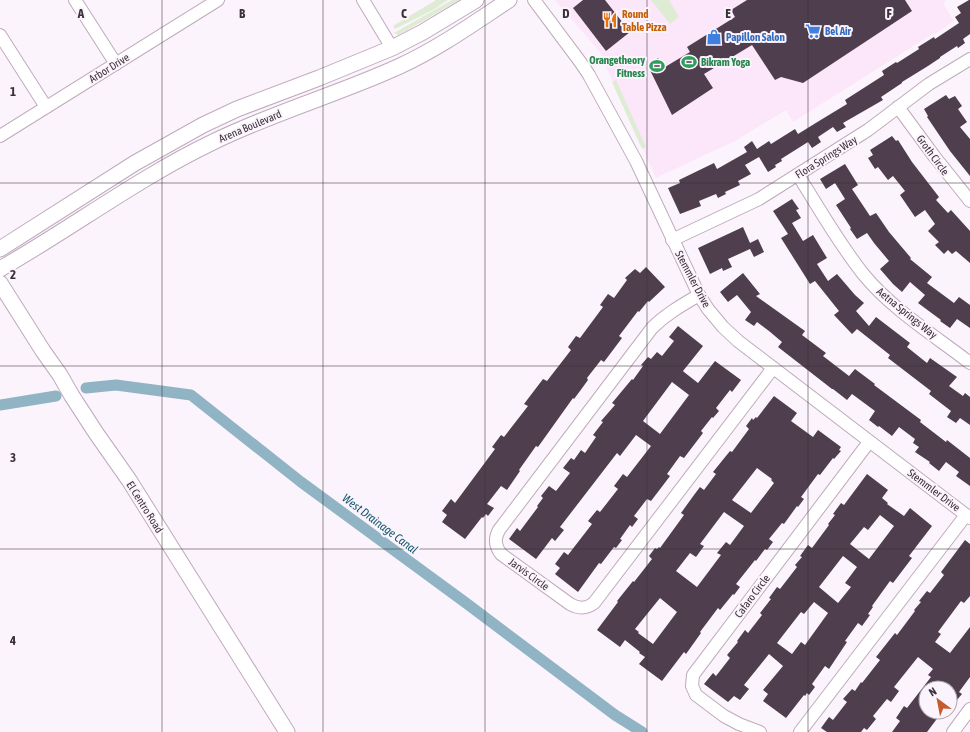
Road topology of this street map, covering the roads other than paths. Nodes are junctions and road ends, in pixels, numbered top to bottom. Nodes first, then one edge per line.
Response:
1 (75, 0) edge
2 (218, 0) edge
3 (363, 0) edge
4 (476, 0) edge
5 (509, 0) edge
6 (534, 0) edge
7 (0, 35) edge
8 (392, 48) junction
9 (970, 59) edge
10 (116, 64) junction
11 (46, 107) junction
12 (898, 107) junction
13 (0, 136) edge
14 (798, 175) junction
15 (970, 201) edge
16 (672, 240) junction
17 (0, 249) edge
18 (0, 269) edge
19 (0, 283) edge
20 (699, 295) junction
21 (970, 363) edge
22 (773, 368) junction
23 (869, 442) junction
24 (968, 516) edge
25 (970, 709) edge
26 (288, 732) edge
27 (760, 732) edge
28 (800, 732) edge
29 (953, 732) edge

1 - 10 street
2 - 10 street, Arbor Drive
3 - 8 street
4 - 8 main road, Arena Boulevard
5 - 18 main road, Arena Boulevard
6 - 16 street, Stemmler Drive
7 - 11 street
8 - 17 main road, Arena Boulevard
9 - 12 street, Flora Springs Way
10 - 11 street, Arbor Drive
11 - 13 street, Arbor Drive
12 - 14 street, Flora Springs Way
12 - 15 street, Groth Circle
14 - 16 street, Flora Springs Way
14 - 21 street, Aetna Springs Way
16 - 20 street, Stemmler Drive
19 - 26 main road, El Centro Road
20 - 22 street, Stemmler Drive
20 - 22 street, Jarvis Circle
22 - 23 street, Stemmler Drive
23 - 24 street, Stemmler Drive
23 - 27 street, Cafaro Circle
24 - 28 street
25 - 29 street

